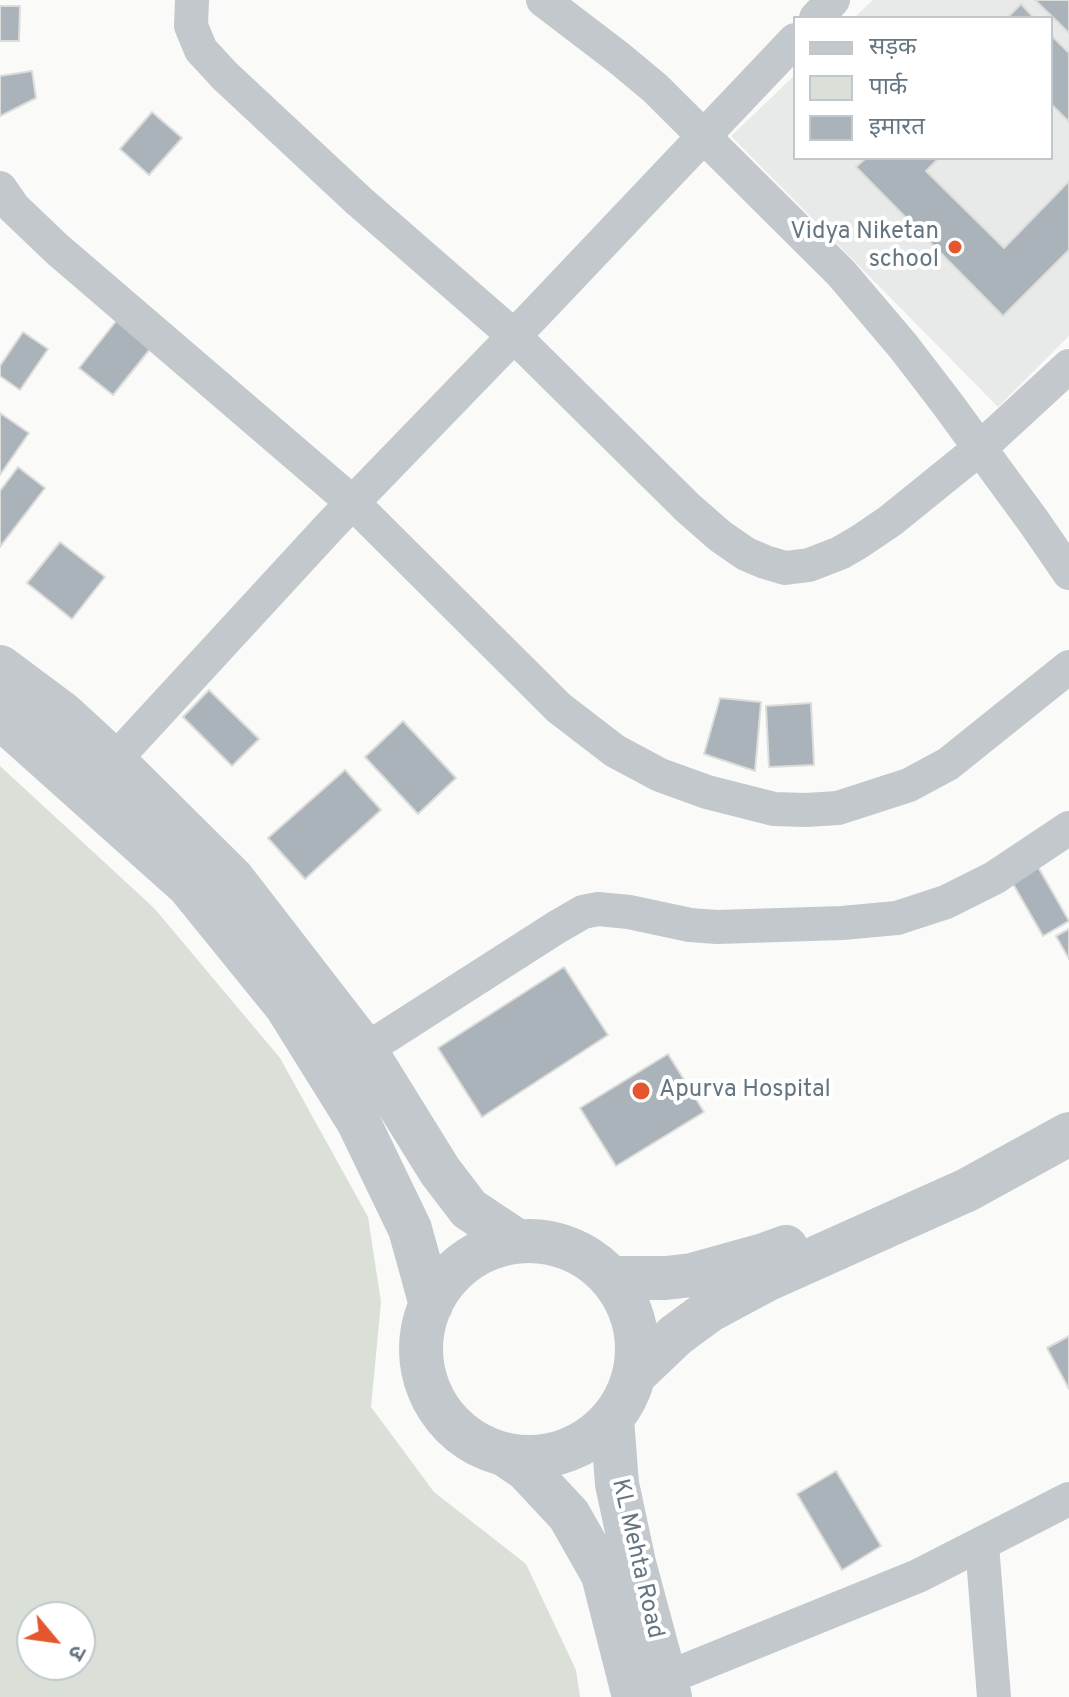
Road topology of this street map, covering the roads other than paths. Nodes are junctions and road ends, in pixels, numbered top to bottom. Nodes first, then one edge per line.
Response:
1 (192, 0) edge
2 (543, 0) edge
3 (833, 0) edge
4 (818, 16) edge
5 (793, 42) edge
6 (704, 135) junction
7 (0, 188) edge
8 (514, 336) junction
9 (1069, 366) edge
10 (979, 449) junction
11 (353, 503) junction
12 (1069, 573) edge
13 (0, 667) edge
14 (1069, 667) edge
15 (0, 717) edge
16 (100, 776) junction
17 (1069, 828) edge
18 (365, 1050) junction
19 (1069, 1111) edge
20 (1069, 1134) edge
21 (517, 1241) junction
22 (612, 1278) junction
23 (431, 1305) junction
24 (635, 1374) junction
25 (612, 1419) junction
26 (507, 1456) junction
27 (1069, 1499) edge
28 (982, 1545) junction
29 (650, 1691) edge
30 (994, 1697) edge

1 - 8 street
2 - 6 street
3 - 4 street
5 - 6 street
6 - 8 street
6 - 10 street
7 - 11 street
8 - 10 street
8 - 11 street
9 - 10 street
10 - 12 street
11 - 14 street
11 - 16 street
13 - 16 street
15 - 16 street
16 - 18 street
16 - 23 street
17 - 18 street
18 - 21 street
19 - 22 street
20 - 24 street
21 - 22 street
21 - 23 street
22 - 24 street
23 - 26 street
24 - 25 street
25 - 26 street
25 - 29 street, KL Mehta Road
26 - 29 street, KL Mehta Road
27 - 28 street
28 - 29 street
28 - 30 street

